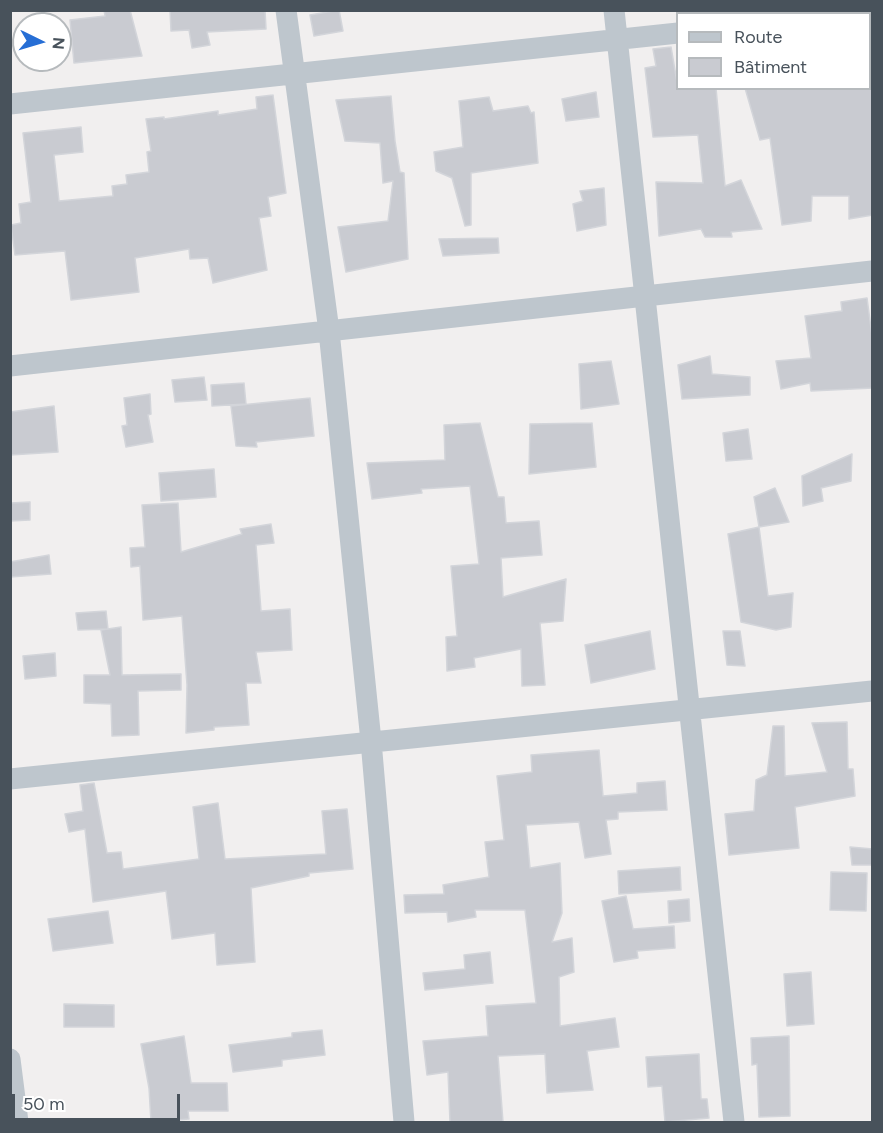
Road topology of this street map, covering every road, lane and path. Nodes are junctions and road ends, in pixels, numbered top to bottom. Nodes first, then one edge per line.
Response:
1 (285, 10) edge
2 (614, 10) edge
3 (676, 33) edge
4 (618, 40) junction
5 (294, 75) junction
6 (10, 104) edge
7 (873, 271) edge
8 (647, 296) junction
9 (329, 331) junction
10 (10, 366) edge
11 (873, 691) edge
12 (690, 710) junction
13 (371, 741) junction
14 (10, 779) edge
15 (10, 1059) edge
16 (18, 1122) edge
17 (404, 1122) edge
18 (734, 1122) edge

1 - 5 street
2 - 4 street
3 - 4 street
4 - 5 street
4 - 8 street
5 - 6 street
5 - 9 street
7 - 8 street
8 - 9 street
8 - 12 street
9 - 10 street
9 - 13 street
11 - 12 street
12 - 13 street
12 - 18 street
13 - 14 street
13 - 17 street
15 - 16 street

